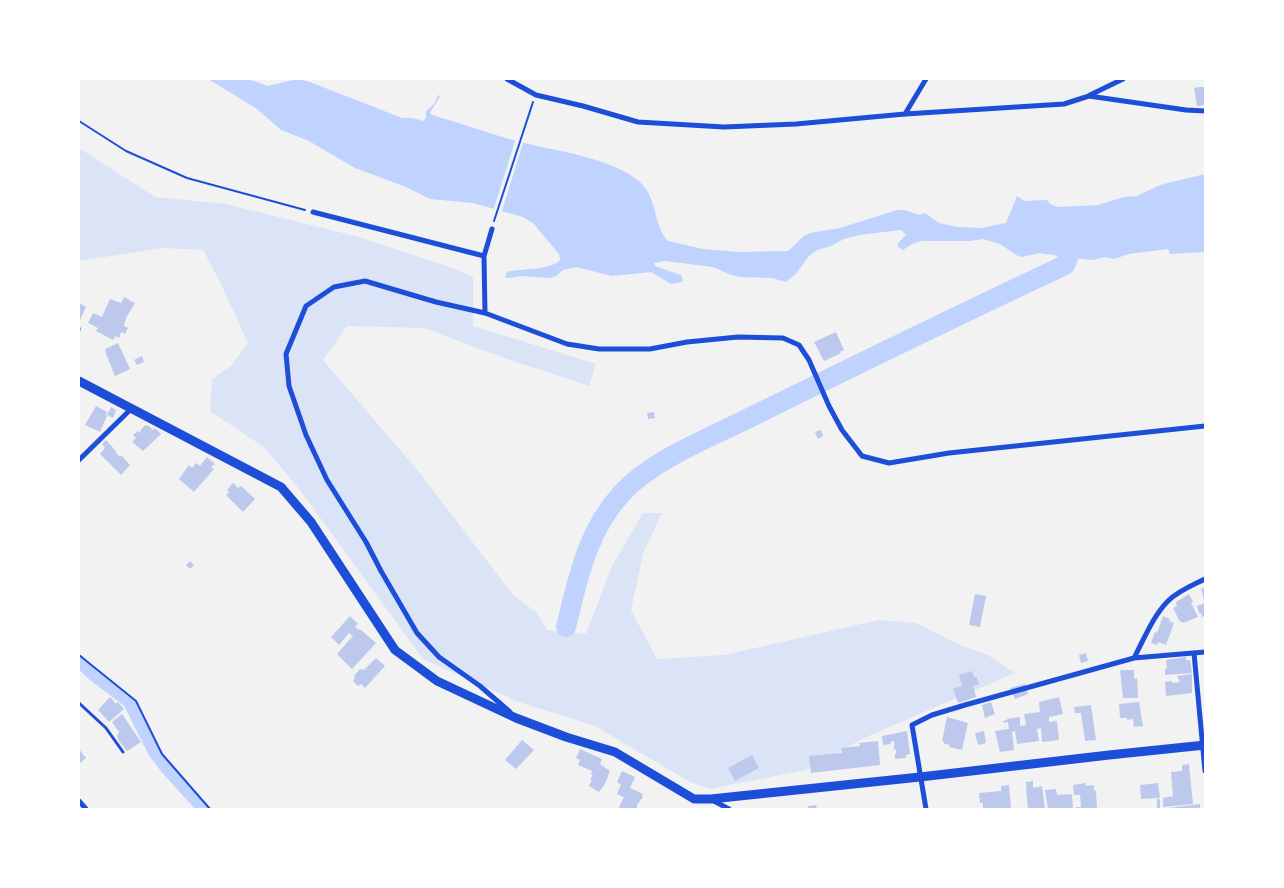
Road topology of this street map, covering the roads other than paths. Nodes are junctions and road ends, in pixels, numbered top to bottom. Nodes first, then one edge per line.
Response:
1 (507, 79) edge
2 (926, 79) edge
3 (1123, 79) edge
4 (1089, 96) junction
5 (1205, 111) edge
6 (905, 114) junction
7 (313, 212) road end
8 (492, 229) road end
9 (484, 256) junction
10 (485, 313) junction
11 (79, 381) edge
12 (132, 408) junction
13 (1205, 426) edge
14 (79, 460) edge
15 (1205, 578) edge
16 (1205, 652) edge
17 (1194, 653) junction
18 (1134, 658) junction
19 (79, 702) edge
20 (516, 718) junction
21 (1204, 745) edge
22 (123, 752) dead end
23 (1205, 771) edge
24 (920, 778) junction
25 (711, 799) junction
26 (79, 800) edge
27 (86, 809) edge
28 (728, 809) edge
29 (926, 809) edge

1 - 6 street
2 - 6 street
3 - 4 street
4 - 5 street
4 - 6 street
7 - 9 street
8 - 9 street
9 - 10 street
10 - 13 street
10 - 20 street
11 - 12 street
12 - 14 street
12 - 20 street
15 - 18 street
16 - 17 street
17 - 18 street
17 - 21 street
18 - 24 street
19 - 22 lane
20 - 25 street
21 - 23 street
21 - 24 street
24 - 25 street
24 - 29 street
25 - 28 street
26 - 27 street

